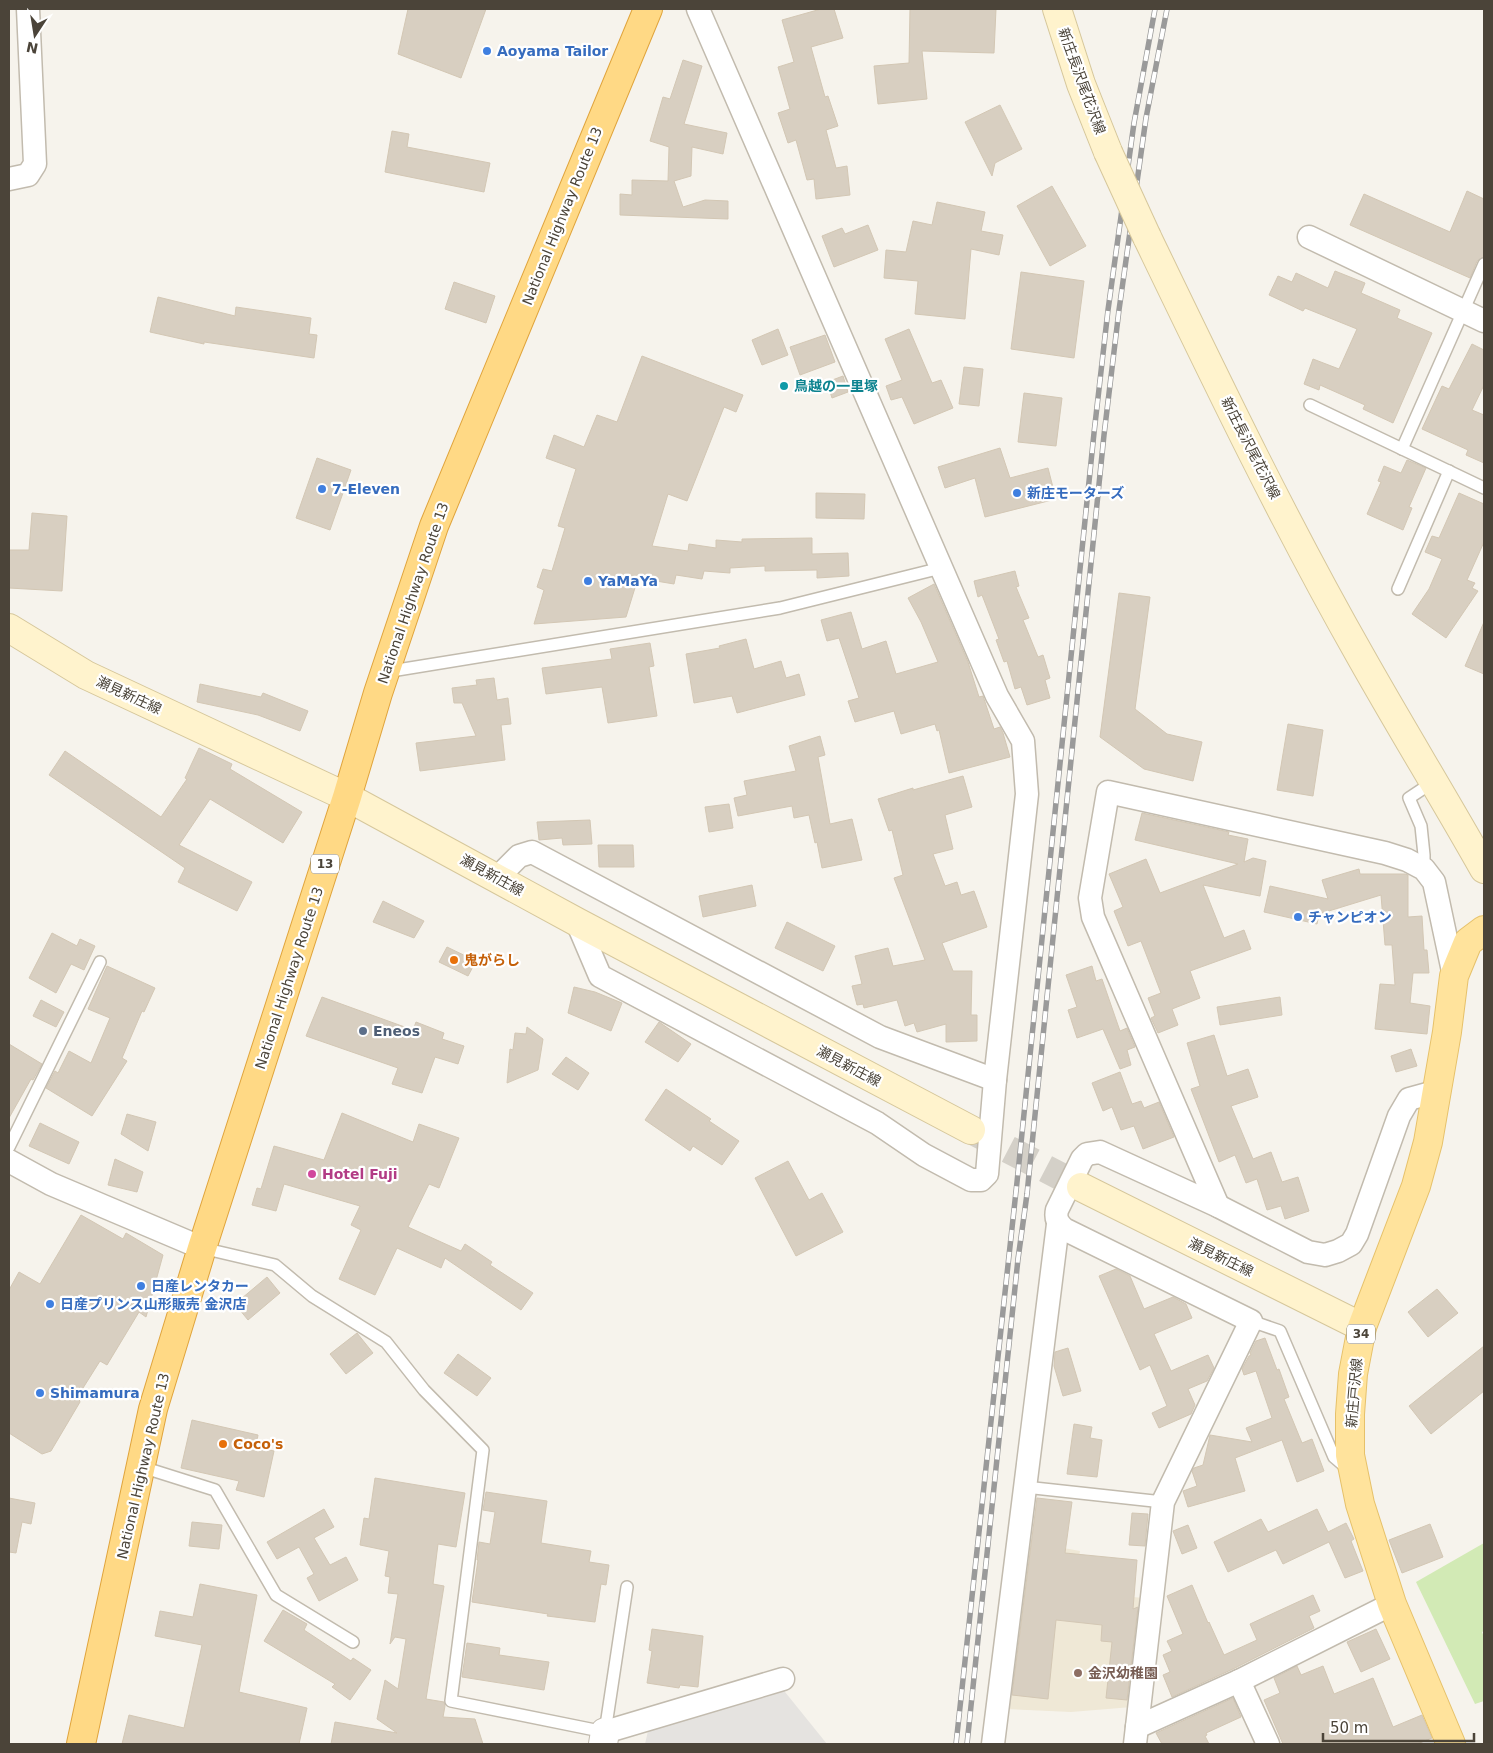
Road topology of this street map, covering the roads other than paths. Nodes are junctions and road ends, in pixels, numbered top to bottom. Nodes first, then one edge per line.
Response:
1 (28, 9) edge
2 (648, 9) edge
3 (698, 9) edge
4 (1057, 9) edge
5 (9, 179) edge
6 (1309, 237) dead end
7 (1484, 264) edge
8 (1463, 310) junction
9 (1484, 320) edge
10 (1310, 405) dead end
11 (1402, 449) junction
12 (1449, 471) junction
13 (1484, 488) edge
14 (941, 568) junction
15 (1398, 589) dead end
16 (9, 628) edge
17 (385, 672) junction
18 (1434, 781) junction
19 (347, 797) junction
20 (1424, 869) junction
21 (1484, 869) edge
22 (497, 878) junction
23 (577, 922) junction
24 (1484, 930) edge
25 (100, 962) dead end
26 (1454, 976) junction
27 (995, 1080) junction
28 (1438, 1091) junction
29 (971, 1130) tunnel mouth
30 (9, 1147) edge
31 (9, 1161) edge
32 (1081, 1187) tunnel mouth
33 (1218, 1206) junction
34 (1058, 1224) junction
35 (202, 1248) junction
36 (1251, 1321) junction
37 (1362, 1327) junction
38 (142, 1467) junction
39 (1354, 1473) junction
40 (1026, 1487) junction
41 (1163, 1502) junction
42 (627, 1587) dead end
43 (1392, 1604) junction
44 (353, 1642) dead end
45 (783, 1679) dead end
46 (1239, 1681) junction
47 (1136, 1736) edge
48 (604, 1738) edge
49 (81, 1744) edge
50 (993, 1744) edge
51 (1268, 1744) edge
52 (1451, 1744) edge

1 - 5 street
2 - 17 highway, National Highway Route 13 / 13
3 - 14 street
4 - 18 main road, 新庄長沢尾花沢線, bridge
6 - 8 street
7 - 8 lane
8 - 9 street
8 - 11 lane
10 - 11 lane
11 - 12 lane
12 - 13 lane
12 - 15 lane
14 - 17 lane
14 - 27 street
16 - 19 main road, 瀬見新庄線
17 - 19 highway, National Highway Route 13 / 13
18 - 20 lane
18 - 21 main road, 新庄長沢尾花沢線
19 - 22 main road, 瀬見新庄線
19 - 35 highway, National Highway Route 13 / 13
20 - 26 street
20 - 33 street
22 - 23 main road, 瀬見新庄線
22 - 27 street
23 - 27 street
23 - 29 main road, 瀬見新庄線
24 - 26 main road, 新庄戸沢線 / 34
25 - 30 lane
26 - 28 main road, 新庄戸沢線 / 34
28 - 33 street
28 - 37 main road, 新庄戸沢線 / 34
31 - 35 street
32 - 37 main road, 瀬見新庄線
33 - 34 street
34 - 36 street
34 - 40 street
35 - 38 highway, National Highway Route 13 / 13
35 - 48 lane
36 - 39 lane
36 - 41 street
37 - 39 main road, 新庄戸沢線 / 34
38 - 44 lane
38 - 49 highway, National Highway Route 13 / 13
39 - 43 main road, 新庄戸沢線 / 34
40 - 41 lane
40 - 50 street
41 - 47 street
42 - 48 lane
43 - 46 street
43 - 52 main road, 新庄戸沢線 / 34
45 - 48 street
46 - 47 street
46 - 51 street

